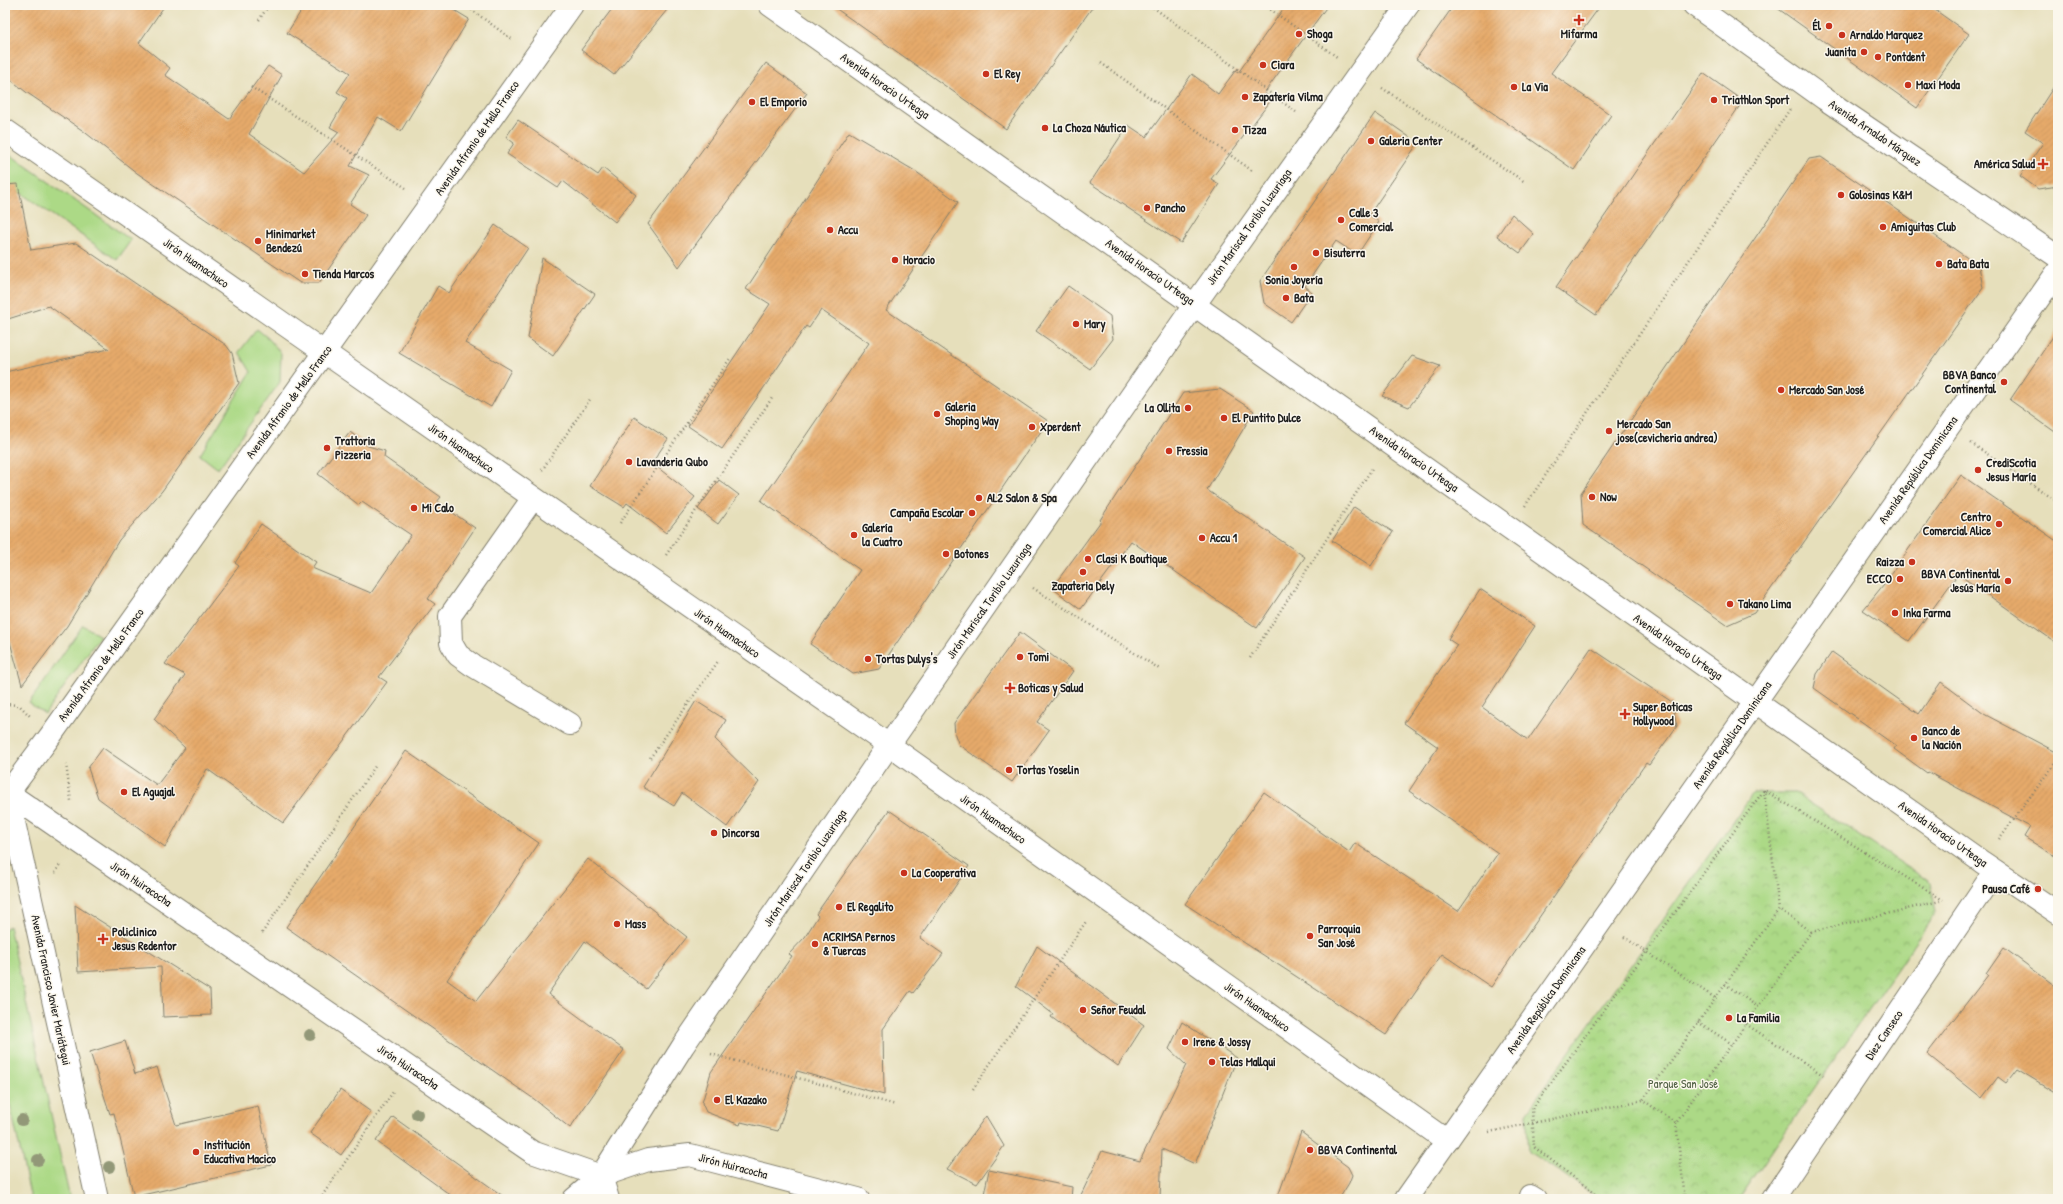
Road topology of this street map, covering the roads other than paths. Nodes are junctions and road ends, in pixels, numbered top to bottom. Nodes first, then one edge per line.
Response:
1 (572, 5) edge
2 (770, 5) edge
3 (1408, 5) edge
4 (1694, 5) edge
5 (5, 130) edge
6 (2058, 257) edge
7 (2058, 271) edge
8 (1195, 304) junction
9 (324, 353) junction
10 (529, 496) junction
11 (1755, 702) junction
12 (570, 724) dead end
13 (888, 745) junction
14 (6, 791) edge
15 (1989, 867) junction
16 (2058, 913) edge
17 (1446, 1141) junction
18 (601, 1176) junction
19 (97, 1199) edge
20 (574, 1199) edge
21 (608, 1199) edge
22 (858, 1199) edge
23 (1406, 1199) edge
24 (1773, 1199) edge

1 - 9 street, Avenida Afranio de Mello Franco
2 - 8 street, Avenida Horacio Urteaga
3 - 8 street, Jirón Mariscal Toribio Luzuriaga
4 - 6 street, Avenida Arnaldo Márquez
5 - 9 street, Jirón Huamachuco
7 - 11 street, Avenida República Dominicana
8 - 11 street, Avenida Horacio Urteaga
8 - 13 street, Jirón Mariscal Toribio Luzuriaga
9 - 10 street, Jirón Huamachuco
9 - 14 street, Avenida Afranio de Mello Franco
10 - 12 street
10 - 13 street, Jirón Huamachuco
11 - 15 street, Avenida Horacio Urteaga
11 - 17 street, Avenida República Dominicana
13 - 17 street, Jirón Huamachuco
13 - 18 street, Jirón Mariscal Toribio Luzuriaga
14 - 18 street, Jirón Huiracocha
14 - 19 street, Avenida Francisco Javier Mariátegui
15 - 16 street, Avenida Horacio Urteaga
15 - 24 street, Diez Canseco
17 - 23 street, Avenida República Dominicana
18 - 20 street, Jirón Mariscal Toribio Luzuriaga
18 - 21 street
18 - 22 street, Jirón Huiracocha

